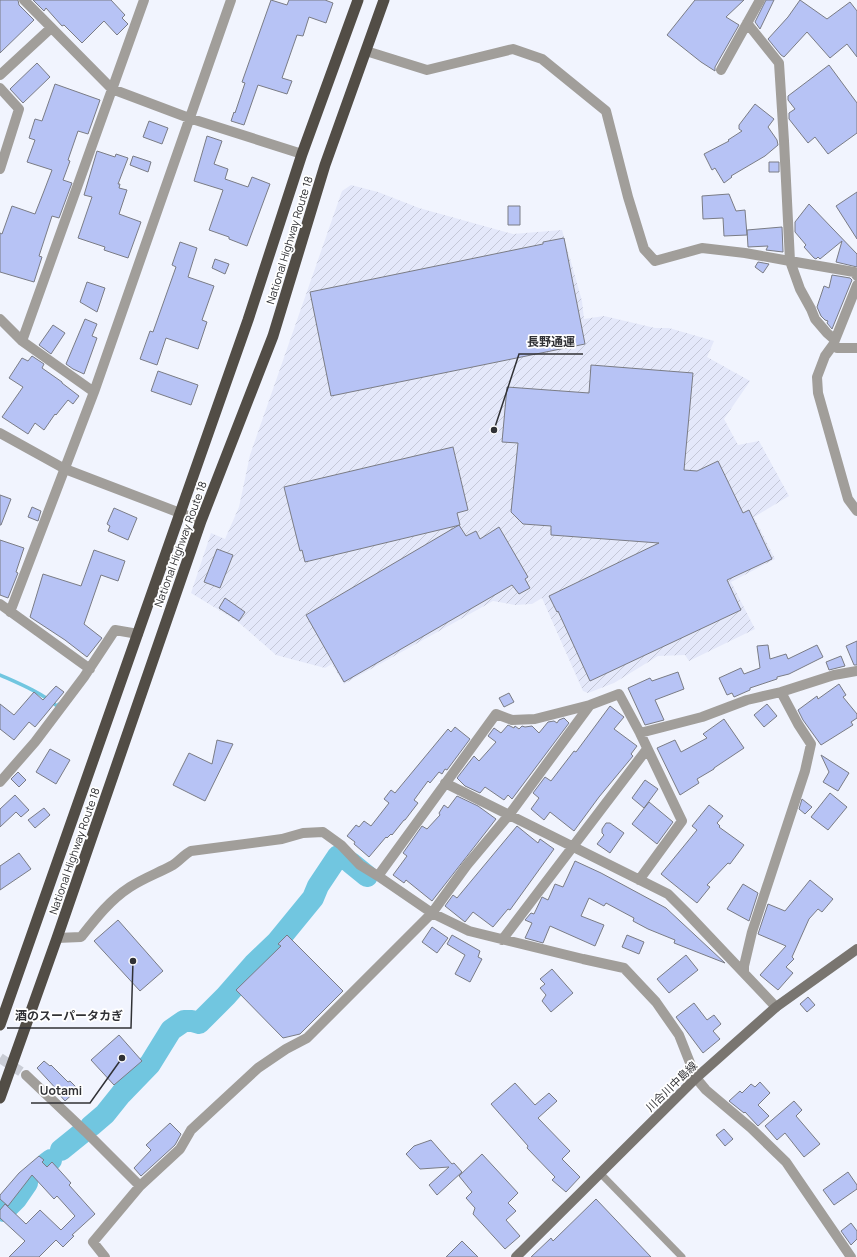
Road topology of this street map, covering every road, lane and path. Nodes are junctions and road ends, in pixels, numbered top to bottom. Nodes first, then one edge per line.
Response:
1 (24, 0) edge
2 (231, 0) edge
3 (358, 0) edge
4 (384, 0) edge
5 (760, 0) edge
6 (142, 1) edge
7 (747, 23) junction
8 (51, 28) junction
9 (366, 51) junction
10 (721, 70) dead end
11 (0, 75) edge
12 (0, 88) edge
13 (112, 89) junction
14 (189, 118) junction
15 (302, 154) junction
16 (0, 169) edge
17 (790, 261) junction
18 (857, 276) edge
19 (857, 285) edge
20 (0, 319) edge
21 (22, 341) junction
22 (834, 342) junction
23 (857, 348) edge
24 (94, 392) junction
25 (0, 433) edge
26 (65, 469) junction
27 (857, 511) edge
28 (180, 512) junction
29 (201, 521) junction
30 (0, 604) edge
31 (10, 612) junction
32 (138, 634) junction
33 (90, 669) junction
34 (857, 671) edge
35 (781, 692) junction
36 (590, 705) junction
37 (640, 733) junction
38 (647, 748) junction
39 (0, 782) edge
40 (445, 783) junction
41 (509, 815) junction
42 (572, 847) junction
43 (378, 876) junction
44 (639, 880) junction
45 (432, 913) junction
46 (57, 938) junction
47 (502, 940) junction
48 (857, 949) edge
49 (744, 972) junction
50 (776, 1006) junction
51 (0, 1025) edge
52 (26, 1075) tunnel mouth
53 (696, 1078) junction
54 (0, 1098) edge
55 (600, 1173) junction
56 (140, 1186) junction
57 (105, 1257) edge
58 (516, 1257) edge
59 (682, 1257) edge
60 (852, 1257) edge

1 - 8 street
2 - 14 street
3 - 15 highway, National Highway Route 18
4 - 9 highway, National Highway Route 18
5 - 7 street
6 - 13 street
7 - 10 street
7 - 17 street
8 - 11 street
8 - 13 street
9 - 17 street
9 - 29 highway, National Highway Route 18
12 - 16 street
13 - 14 street
13 - 21 street
14 - 15 street
14 - 24 street
15 - 28 highway, National Highway Route 18
17 - 18 street
17 - 22 street
19 - 22 street
20 - 21 street
21 - 24 street
22 - 23 street
22 - 27 street
24 - 26 street
25 - 26 street
26 - 28 street
26 - 31 street
28 - 29 street
28 - 32 highway, National Highway Route 18
29 - 46 highway, National Highway Route 18
30 - 31 street
31 - 33 street
32 - 33 street
32 - 51 highway, National Highway Route 18
33 - 39 street
34 - 35 street
35 - 37 street
35 - 49 street
36 - 37 street
36 - 40 street
36 - 41 street
37 - 38 street
38 - 42 street
38 - 44 street
40 - 41 street
40 - 43 street
41 - 42 street
41 - 45 street
42 - 44 street
42 - 47 street
43 - 45 street
43 - 46 street
44 - 49 street
45 - 47 street
45 - 56 street
46 - 54 highway, National Highway Route 18
47 - 53 street
48 - 50 main road, 川合川中島線
49 - 50 street
50 - 53 main road, 川合川中島線
52 - 56 street
53 - 55 main road, 川合川中島線
53 - 60 street
55 - 58 main road, 川合川中島線
55 - 59 lane
56 - 57 street

